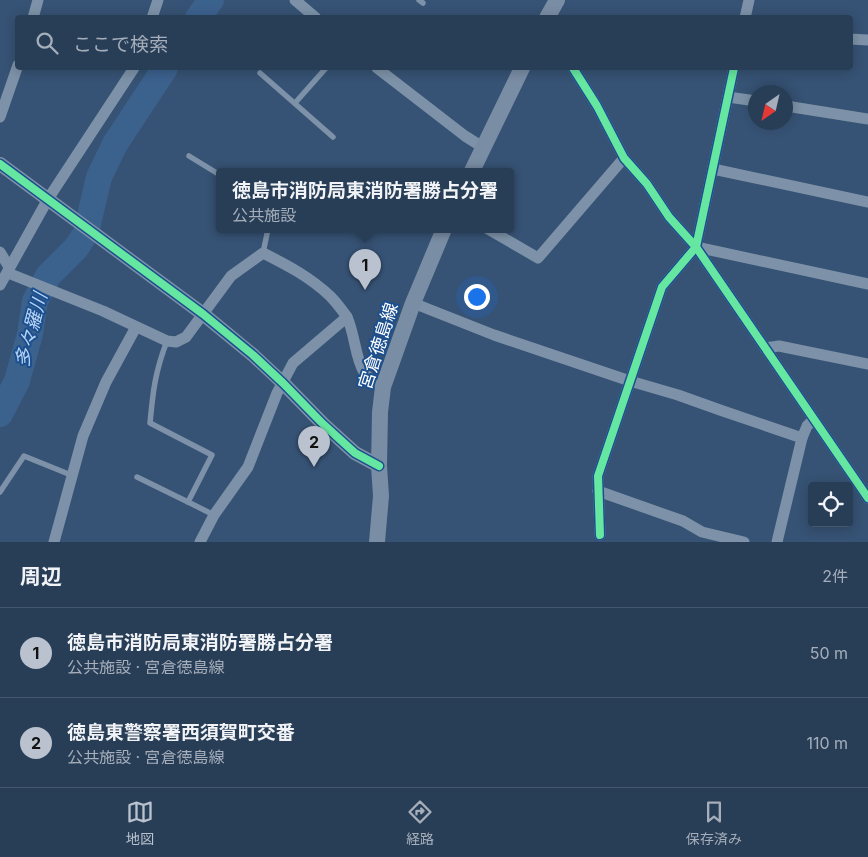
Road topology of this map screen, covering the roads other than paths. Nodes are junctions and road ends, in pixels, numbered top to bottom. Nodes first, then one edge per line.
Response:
1 (38, 0) edge
2 (158, 0) edge
3 (295, 0) edge
4 (749, 0) edge
5 (34, 15) edge
6 (153, 15) edge
7 (312, 15) edge
8 (746, 15) edge
9 (853, 38) edge
10 (868, 40) edge
11 (16, 70) edge
12 (133, 70) edge
13 (324, 70) edge
14 (380, 70) edge
15 (521, 70) edge
16 (574, 70) edge
17 (734, 70) edge
18 (260, 73) dead end
19 (728, 97) junction
20 (748, 100) edge
21 (295, 103) junction
22 (793, 107) edge
23 (0, 117) edge
24 (868, 119) edge
25 (333, 137) dead end
26 (484, 148) junction
27 (189, 156) dead end
28 (624, 158) junction
29 (0, 164) edge
30 (474, 168) edge
31 (713, 169) junction
32 (216, 173) edge
33 (48, 199) junction
34 (868, 202) edge
35 (267, 233) edge
36 (442, 233) edge
37 (495, 233) edge
38 (696, 247) junction
39 (0, 252) edge
40 (263, 253) junction
41 (8, 270) junction
42 (868, 284) edge
43 (0, 285) edge
44 (413, 304) junction
45 (204, 314) junction
46 (347, 317) junction
47 (136, 327) junction
48 (167, 341) junction
49 (765, 348) junction
50 (868, 364) edge
51 (630, 381) junction
52 (283, 382) junction
53 (383, 387) junction
54 (813, 420) junction
55 (802, 438) junction
56 (379, 466) junction
57 (71, 475) junction
58 (137, 477) dead end
59 (598, 491) junction
60 (0, 492) edge
61 (868, 498) edge
62 (188, 502) junction
63 (214, 515) junction
64 (600, 535) dead end
65 (54, 542) edge
66 (200, 542) edge
67 (377, 542) edge
68 (744, 542) edge
69 (777, 542) edge

1 - 5 street
2 - 6 street
3 - 7 street
4 - 8 street
9 - 10 street
11 - 23 street
12 - 33 street
13 - 21 lane
14 - 26 street
15 - 26 main road
16 - 28 street
17 - 19 street
18 - 21 lane
19 - 20 street
19 - 31 street
21 - 25 lane
22 - 24 street
26 - 30 main road
27 - 32 lane
28 - 37 street
28 - 38 street
29 - 33 street
31 - 34 street
31 - 38 street
33 - 41 street
33 - 45 street
35 - 40 lane
36 - 44 main road, 宮倉徳島線
38 - 42 street
38 - 49 street
38 - 51 street
39 - 41 street
40 - 45 street
40 - 46 street
41 - 43 street
41 - 47 street
44 - 51 street
44 - 53 main road, 宮倉徳島線
45 - 48 street
45 - 52 street
46 - 52 street
46 - 53 street
47 - 48 street
47 - 57 street
48 - 62 lane
49 - 50 street
49 - 54 street
51 - 55 street
51 - 59 street
52 - 56 street
52 - 63 street
53 - 56 main road, 宮倉徳島線
54 - 55 street
54 - 61 street
55 - 69 street
56 - 67 main road, 宮倉徳島線
57 - 60 lane
57 - 65 street
58 - 62 lane
59 - 64 street
59 - 68 street
62 - 63 lane
63 - 66 street

